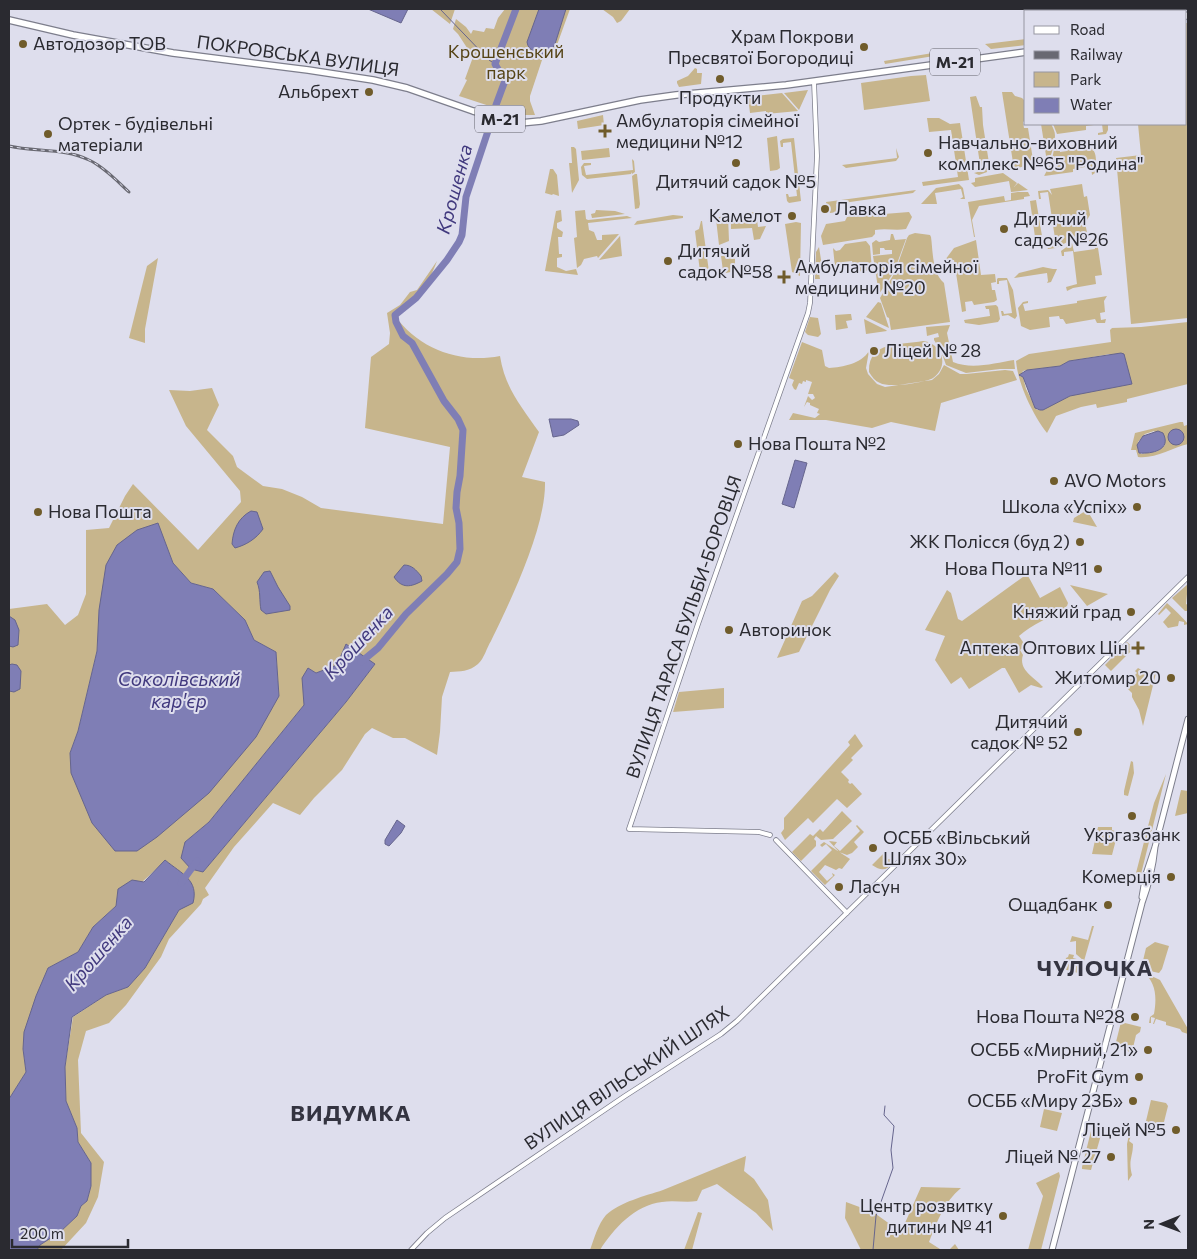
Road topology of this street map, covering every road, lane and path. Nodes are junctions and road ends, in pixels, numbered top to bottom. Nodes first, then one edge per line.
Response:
1 (9, 20) edge
2 (1024, 52) edge
3 (814, 82) junction
4 (1188, 577) edge
5 (1188, 719) edge
6 (770, 836) dead end
7 (776, 840) dead end
8 (848, 913) junction
9 (411, 1250) edge
10 (1052, 1250) edge

1 - 3 highway, ПОКРОВСЬКА ВУЛИЦЯ / М-21
2 - 3 highway, ПОКРОВСЬКА ВУЛИЦЯ / М-21
3 - 6 street, ВУЛИЦЯ ТАРАСА БУЛЬБИ-БОРОВЦЯ
4 - 8 street, ВУЛИЦЯ ВІЛЬСЬКИЙ ШЛЯХ
5 - 10 main road
7 - 8 street
8 - 9 street, ВУЛИЦЯ ВІЛЬСЬКИЙ ШЛЯХ

